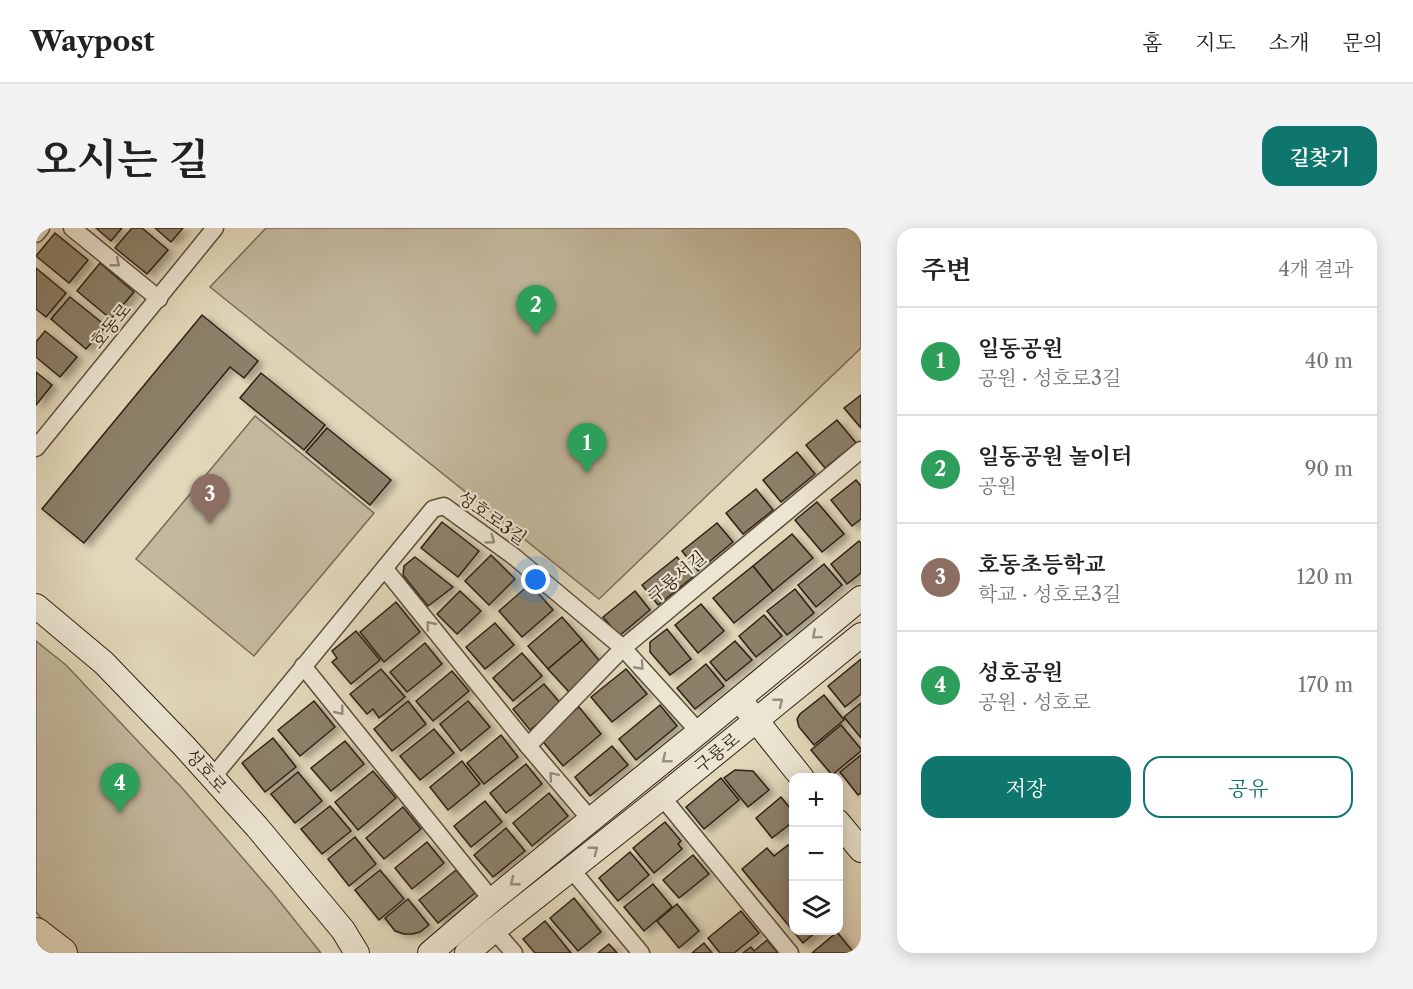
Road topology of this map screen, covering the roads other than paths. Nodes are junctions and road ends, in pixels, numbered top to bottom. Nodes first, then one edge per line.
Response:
1 (41, 228) edge
2 (72, 228) edge
3 (215, 228) edge
4 (36, 234) edge
5 (159, 298) junction
6 (36, 448) edge
7 (860, 452) edge
8 (385, 569) junction
9 (861, 598) edge
10 (36, 606) edge
11 (860, 639) edge
12 (623, 648) junction
13 (303, 666) junction
14 (739, 698) junction
15 (756, 721) junction
16 (699, 732) junction
17 (528, 746) junction
18 (799, 773) edge
19 (212, 778) junction
20 (662, 797) junction
21 (591, 820) junction
22 (842, 827) edge
23 (861, 850) edge
24 (571, 869) junction
25 (492, 900) junction
26 (494, 930) junction
27 (36, 933) edge
28 (62, 953) edge
29 (357, 953) edge
30 (429, 953) edge
31 (467, 953) edge
32 (514, 953) edge
33 (641, 953) edge
34 (790, 953) edge

1 - 4 street
2 -> 5 street
3 - 5 street, 호동로
5 - 6 street, 호동로
7 - 12 street, 구룡서길
8 -> 12 street, 성호로3길
8 - 13 street, 성호로3길
17 -> 8 street
9 -> 14 street, 구룡로
10 - 19 street, 성호로
15 -> 11 street, 구룡로
12 -> 16 street, 성호로3길
12 - 17 street, 구룡서길
13 - 19 street, 성호로3길
13 -> 25 street
14 - 15 street
14 - 16 street, 구룡로
15 - 18 street
15 - 20 street, 구룡로
16 -> 21 street, 구룡로
21 -> 17 street
19 - 29 street, 성호로
24 -> 20 street, 구룡로
20 - 34 street
21 -> 25 street, 구룡로
22 - 23 street
24 - 26 street, 구룡로
24 - 33 street
25 - 30 street, 구룡로
26 - 31 street, 구룡로
26 - 32 street
27 - 28 highway

